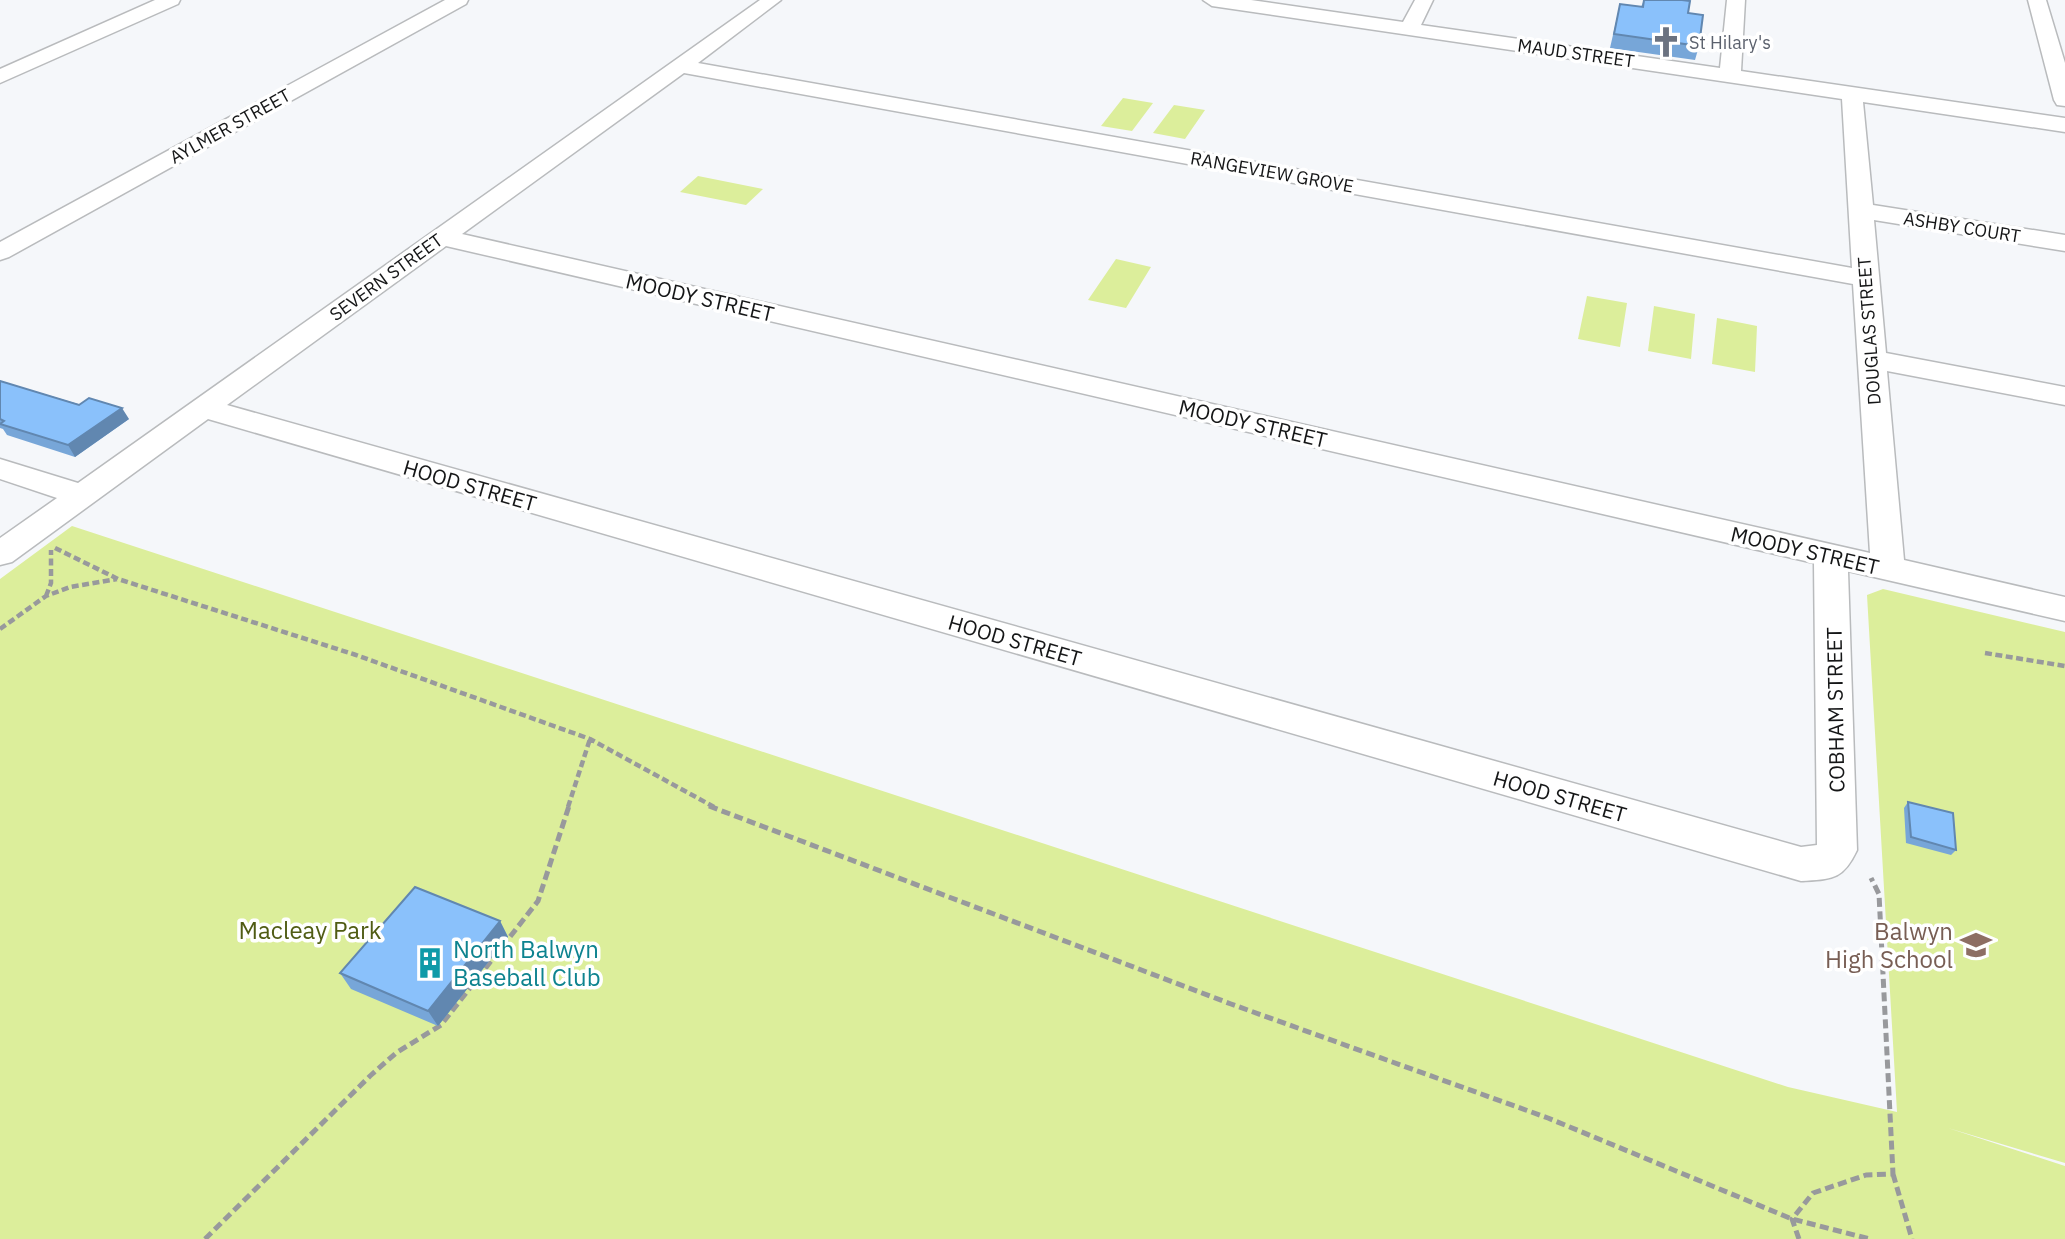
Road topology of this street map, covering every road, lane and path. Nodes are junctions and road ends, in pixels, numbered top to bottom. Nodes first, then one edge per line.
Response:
1 (171, 0) edge
2 (459, 0) edge
3 (772, 0) edge
4 (1212, 0) edge
5 (1424, 0) edge
6 (1736, 0) edge
7 (2037, 0) edge
8 (1409, 29) junction
9 (680, 66) junction
10 (1730, 76) junction
11 (0, 77) edge
12 (1852, 94) junction
13 (2065, 100) edge
14 (2065, 125) edge
15 (1860, 209) junction
16 (441, 237) junction
17 (2065, 243) edge
18 (0, 252) edge
19 (1865, 278) junction
20 (1871, 359) junction
21 (2065, 396) edge
22 (203, 408) junction
23 (0, 469) edge
24 (82, 495) junction
25 (44, 544) dead end
26 (50, 546) junction
27 (0, 554) edge
28 (1831, 556) junction
29 (1888, 569) junction
30 (118, 579) junction
31 (46, 596) junction
32 (2065, 609) edge
33 (0, 629) edge
34 (1985, 653) dead end
35 (2065, 666) edge
36 (590, 739) junction
37 (1828, 862) joint
38 (1871, 878) dead end
39 (1893, 1174) junction
40 (1792, 1219) junction
41 (205, 1239) edge
42 (1799, 1239) edge
43 (1870, 1239) edge
44 (1912, 1239) edge

1 - 11 street
2 - 18 street, AYLMER STREET
3 - 9 street, SEVERN STREET
4 - 8 street, MAUD STREET
5 - 8 street
6 - 10 street
7 - 13 street
8 - 10 street, MAUD STREET
9 - 16 street, SEVERN STREET
9 - 19 street, RANGEVIEW GROVE
10 - 12 street, MAUD STREET
12 - 14 street, MAUD STREET
12 - 15 street, DOUGLAS STREET
15 - 17 street, ASHBY COURT
15 - 19 street, DOUGLAS STREET
16 - 22 street, SEVERN STREET
16 - 28 street, MOODY STREET
19 - 20 street, DOUGLAS STREET
20 - 21 street
20 - 29 street, DOUGLAS STREET
22 - 24 street, SEVERN STREET
22 - 37 street, HOOD STREET
23 - 24 street
24 - 27 street, SEVERN STREET
25 - 26 path
26 - 30 path
26 - 31 path
28 - 29 street, MOODY STREET
28 - 37 street, COBHAM STREET
29 - 32 street, MOODY STREET
30 - 31 path
30 - 36 path
31 - 33 path
34 - 35 path
36 - 40 path
36 - 41 path
38 - 39 path
39 - 40 path
39 - 44 path
40 - 42 path
40 - 43 path

